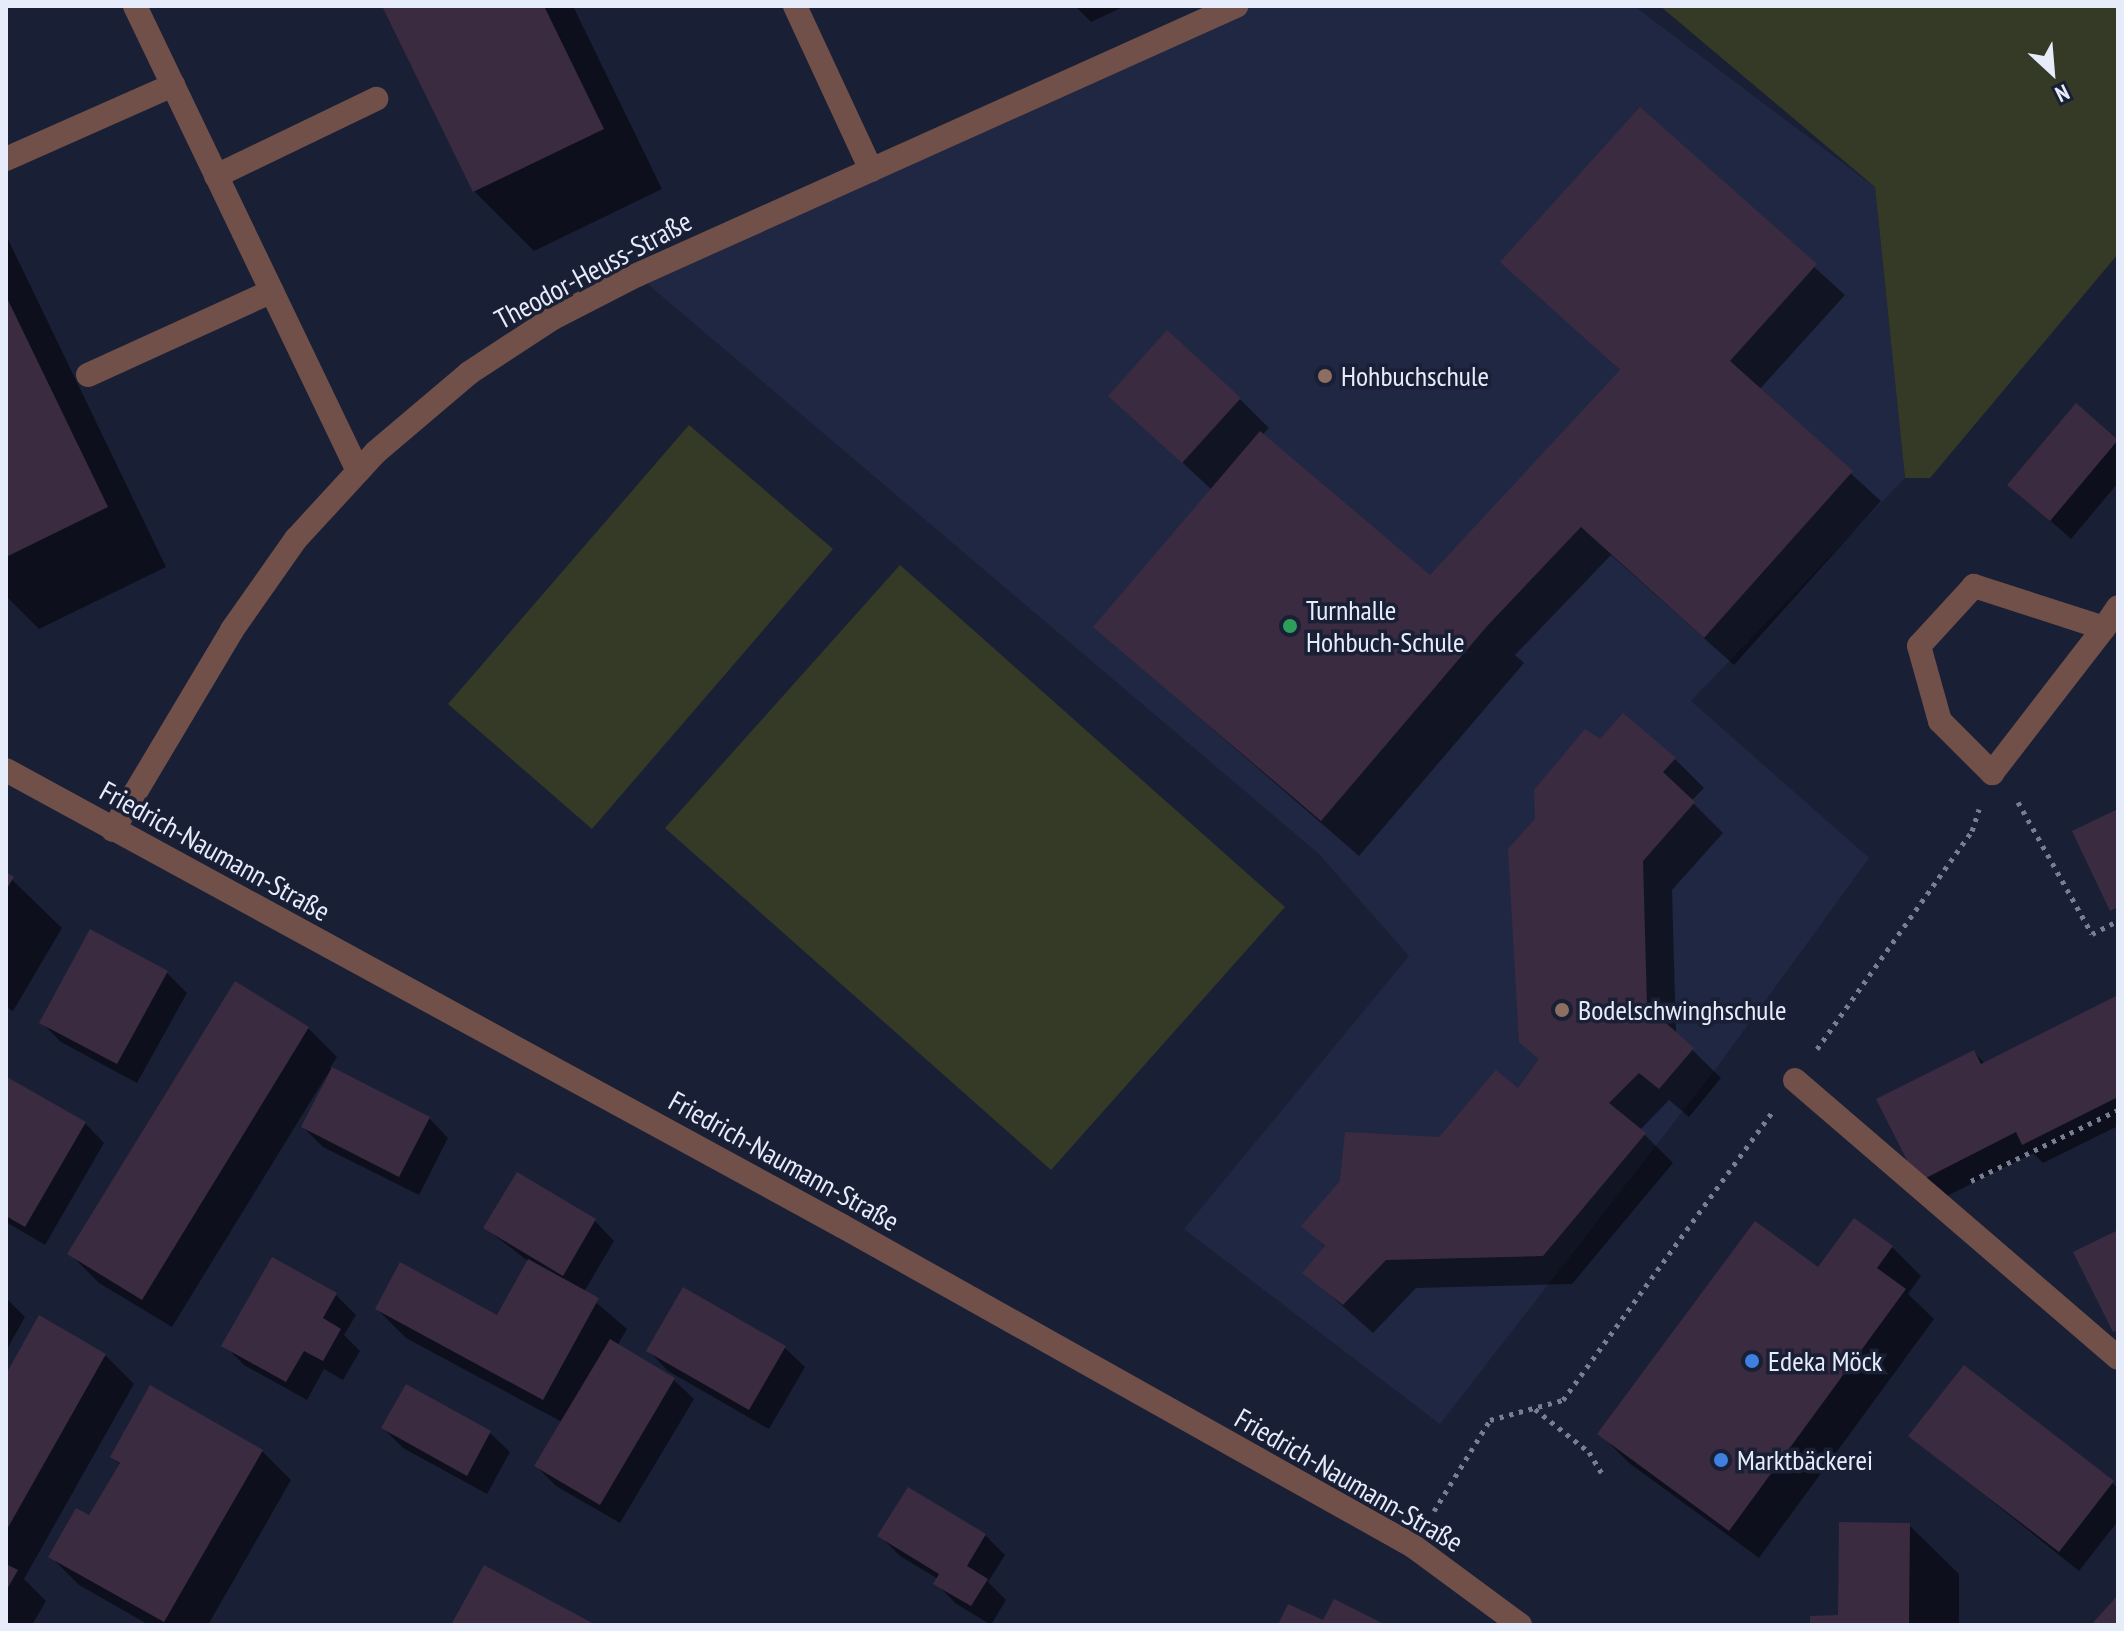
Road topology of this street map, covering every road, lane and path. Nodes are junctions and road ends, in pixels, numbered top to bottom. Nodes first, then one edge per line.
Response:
1 (135, 6) edge
2 (795, 6) edge
3 (1236, 6) edge
4 (173, 85) junction
5 (376, 99) dead end
6 (6, 159) edge
7 (871, 170) junction
8 (216, 176) junction
9 (272, 291) junction
10 (88, 375) dead end
11 (358, 471) junction
12 (2118, 607) edge
13 (2104, 628) junction
14 (6, 770) edge
15 (1992, 773) junction
16 (113, 830) junction
17 (2118, 921) edge
18 (1795, 1080) junction
19 (2118, 1110) edge
20 (1933, 1200) junction
21 (2118, 1358) edge
22 (1534, 1408) junction
23 (1603, 1475) dead end
24 (1413, 1546) junction
25 (1496, 1618) edge
26 (1520, 1625) edge

1 - 4 street
2 - 7 street
3 - 7 street, Theodor-Heuss-Straße
4 - 6 street
4 - 8 street
5 - 8 street
7 - 11 street, Theodor-Heuss-Straße
8 - 9 street
9 - 10 street
9 - 11 street
11 - 16 street, Theodor-Heuss-Straße
12 - 13 street
13 - 15 street
13 - 15 street
14 - 16 street, Friedrich-Naumann-Straße
15 - 17 path
15 - 18 path
16 - 24 street, Friedrich-Naumann-Straße
18 - 20 street
18 - 22 path
19 - 20 path
20 - 21 street
22 - 23 path
22 - 24 path
24 - 25 street, Friedrich-Naumann-Straße
25 - 26 street, Friedrich-Naumann-Straße

